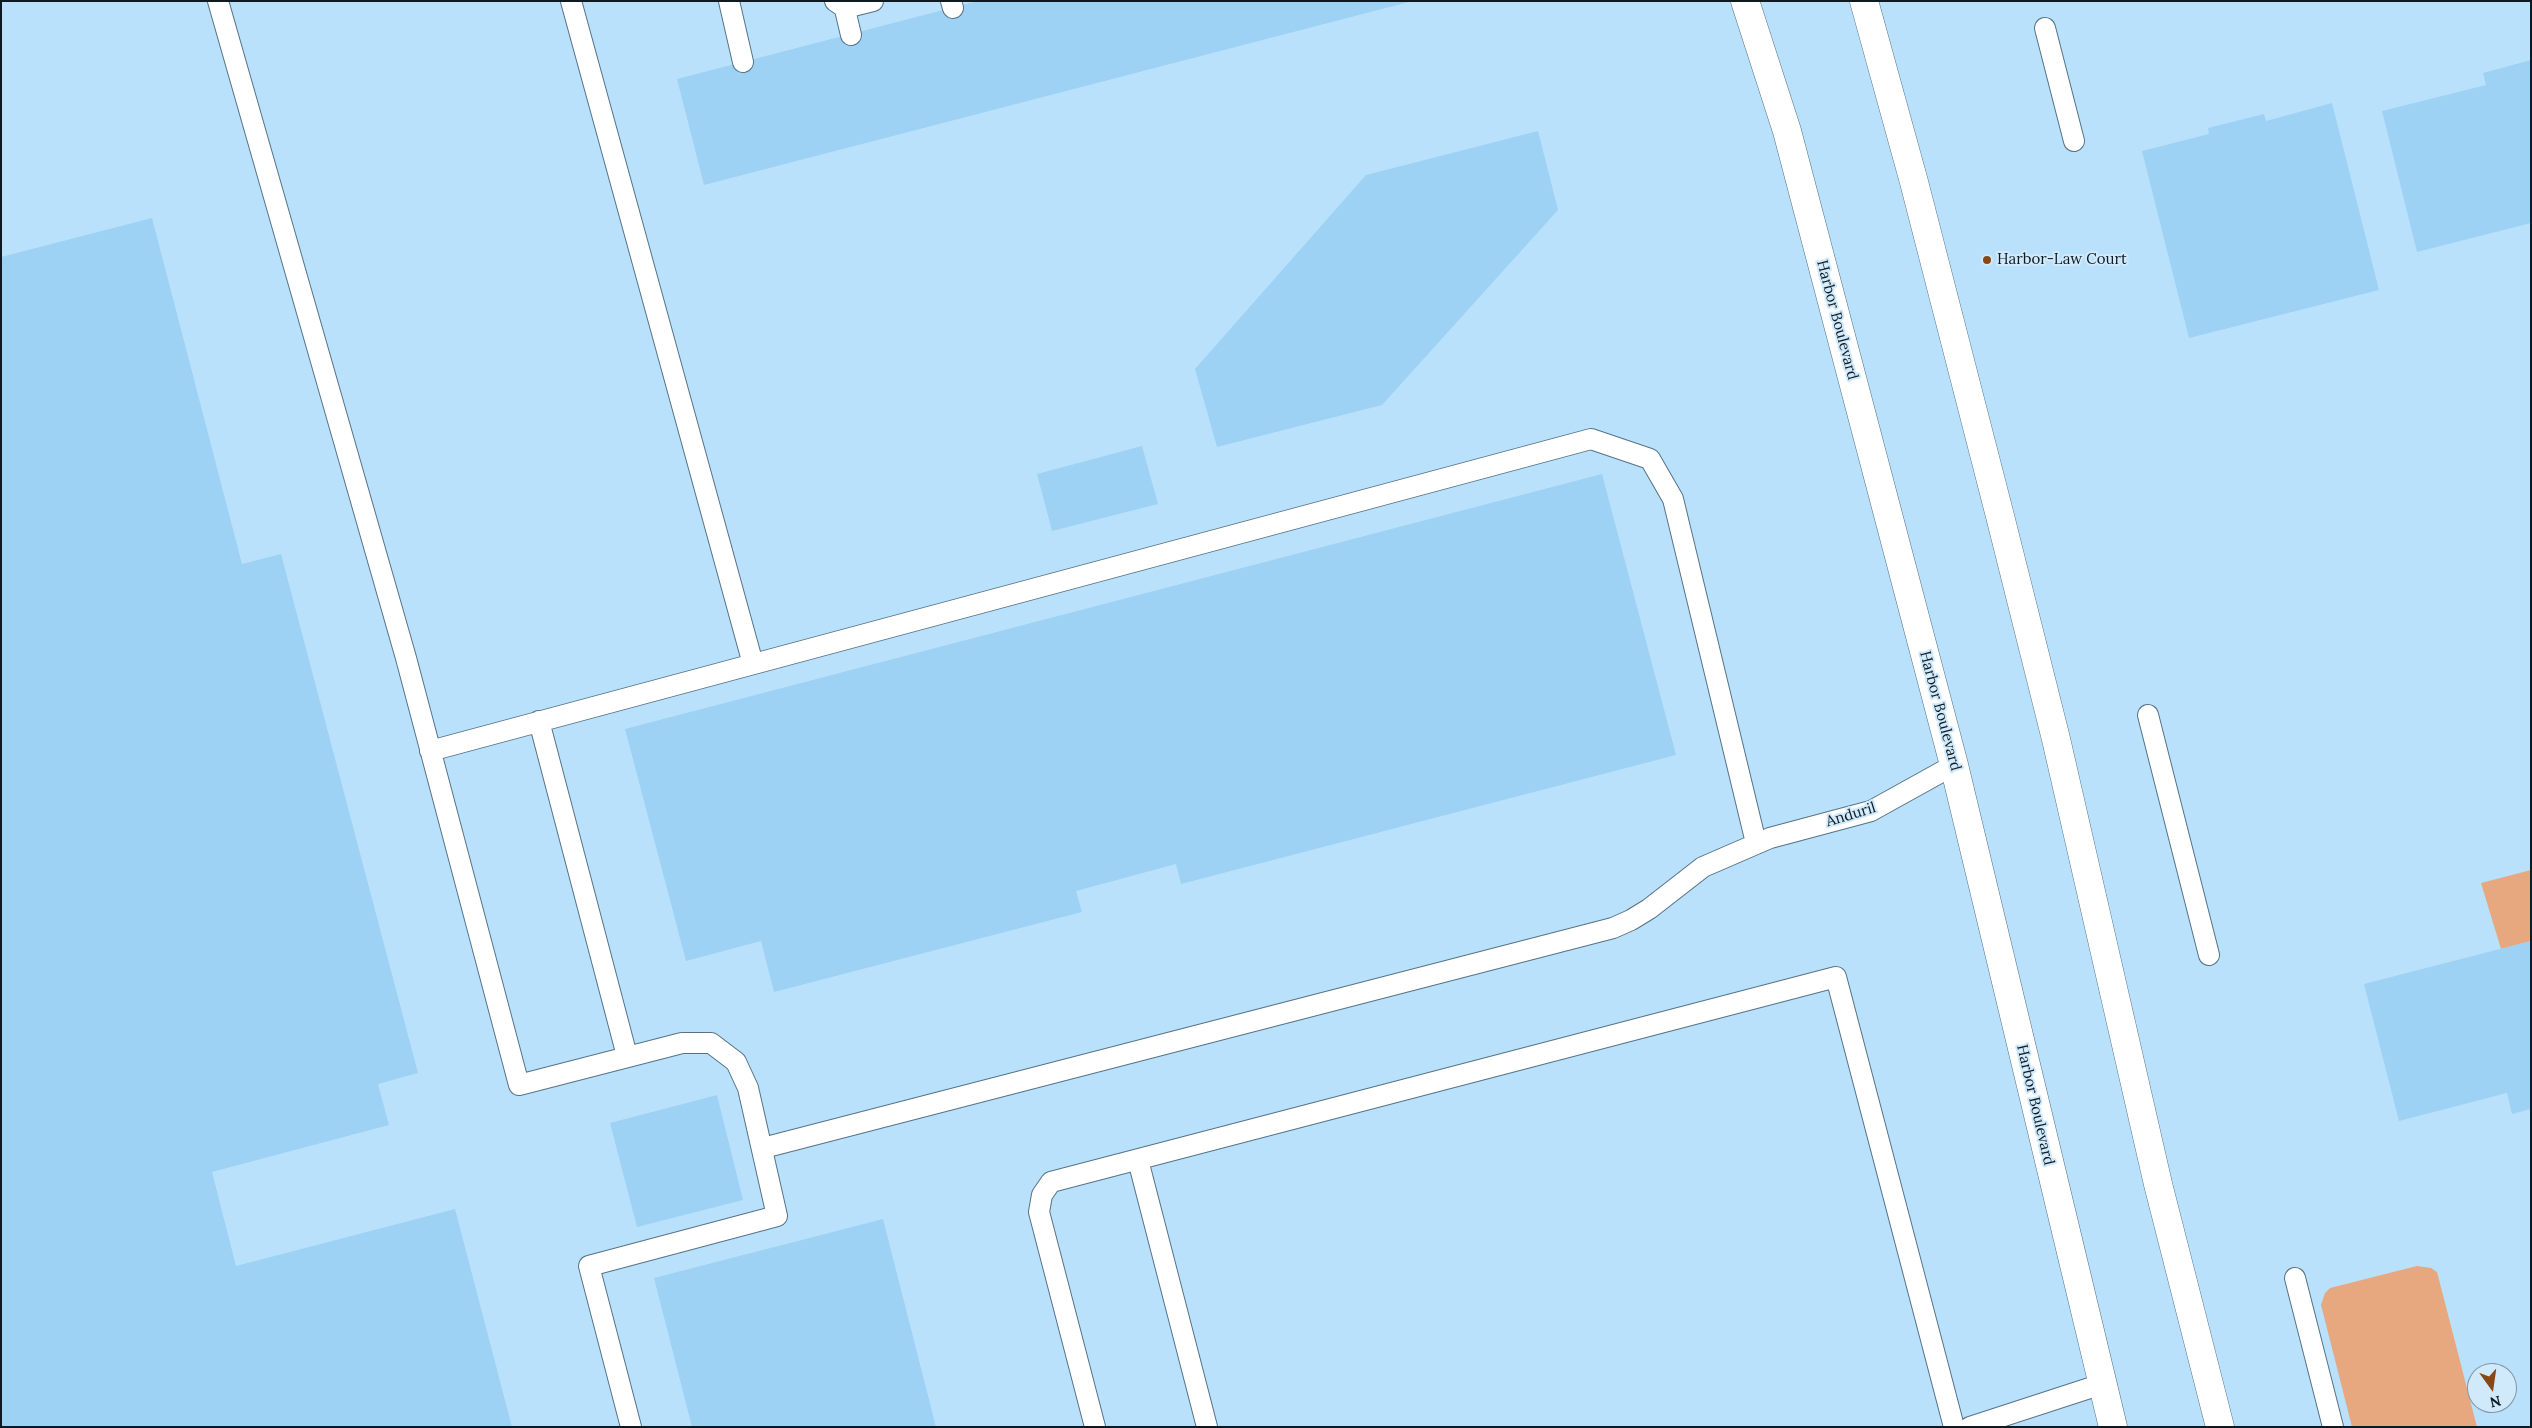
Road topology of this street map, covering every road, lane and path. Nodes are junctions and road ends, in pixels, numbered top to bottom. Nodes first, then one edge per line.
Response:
1 (218, 1) edge
2 (571, 1) edge
3 (729, 1) edge
4 (872, 1) edge
5 (1745, 1) edge
6 (1864, 1) edge
7 (841, 4) edge
8 (2045, 28) dead end
9 (851, 34) dead end
10 (743, 62) dead end
11 (2074, 141) dead end
12 (753, 664) junction
13 (2148, 715) dead end
14 (538, 722) junction
15 (430, 750) junction
16 (1954, 765) junction
17 (1763, 841) junction
18 (2209, 955) dead end
19 (626, 1056) junction
20 (763, 1148) junction
21 (1138, 1160) junction
22 (2295, 1278) dead end
23 (2102, 1384) junction
24 (631, 1427) edge
25 (1095, 1427) edge
26 (1207, 1427) edge
27 (1954, 1427) edge
28 (1970, 1427) edge
29 (2113, 1427) edge
30 (2220, 1427) edge
31 (2333, 1427) edge

1 - 15 lane
2 - 12 lane
3 - 10 lane
4 - 7 lane
5 - 16 main road, Harbor Boulevard
6 - 30 main road
7 - 9 lane
8 - 11 lane
12 - 14 lane
12 - 17 lane
13 - 18 lane
14 - 15 lane
14 - 19 lane
15 - 19 lane
16 - 17 lane, Anduril
16 - 23 main road, Harbor Boulevard
17 - 20 lane, Anduril
19 - 20 lane
20 - 24 lane
21 - 25 lane
21 - 26 lane
21 - 27 lane
22 - 31 lane
23 - 28 lane
23 - 29 main road, Harbor Boulevard

